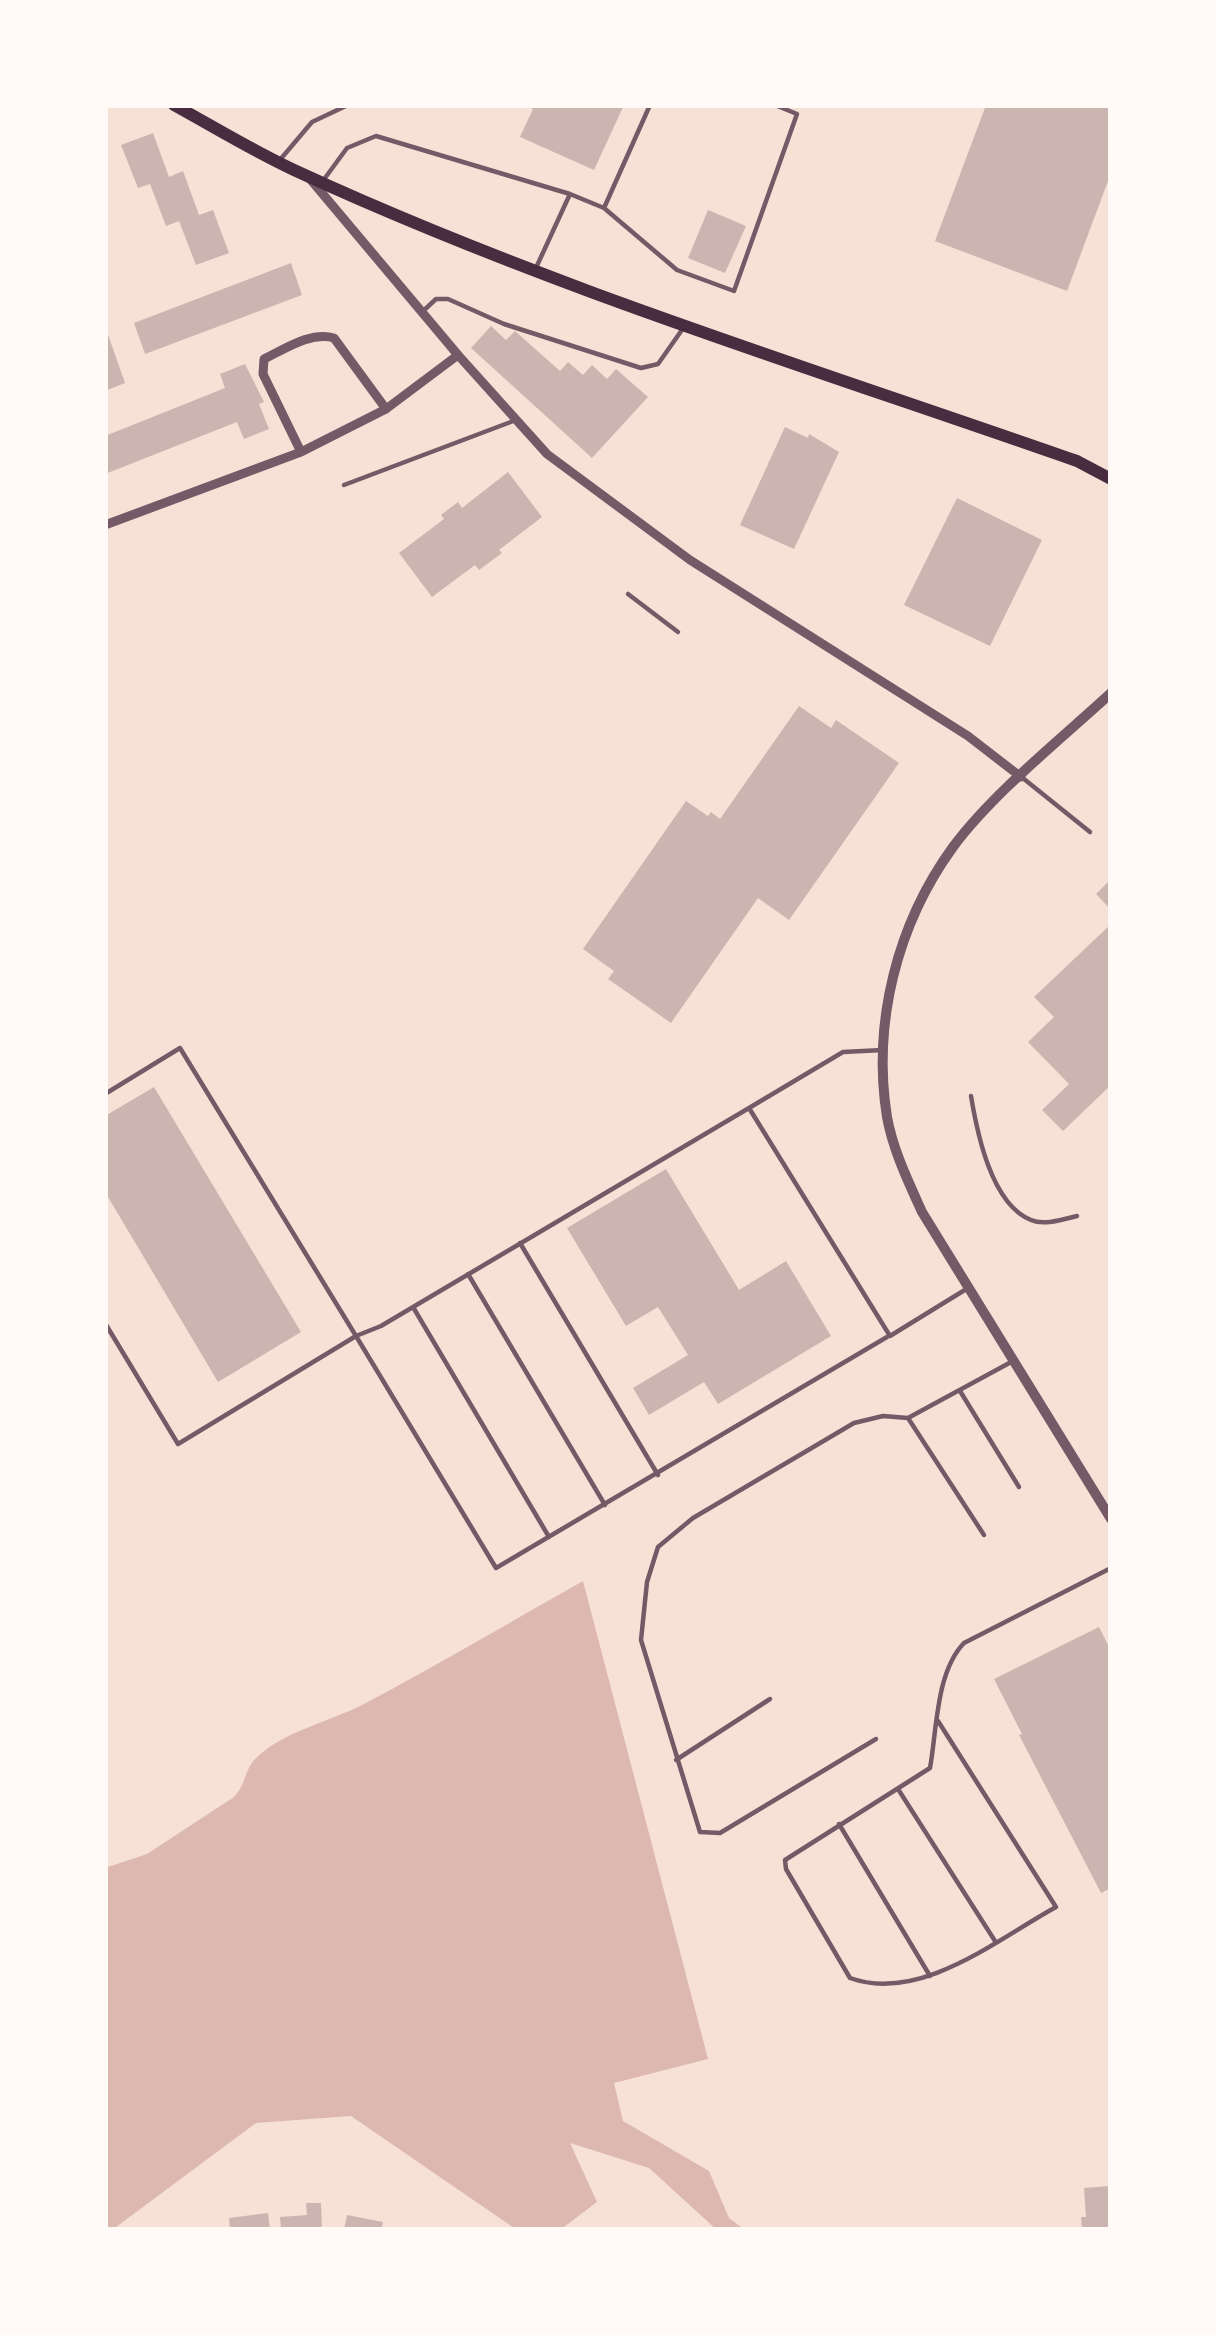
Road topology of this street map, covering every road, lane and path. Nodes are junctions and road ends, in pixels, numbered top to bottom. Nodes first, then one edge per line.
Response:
1 (174, 105) edge
2 (348, 105) edge
3 (650, 105) edge
4 (775, 105) edge
5 (278, 162) junction
6 (315, 179) junction
7 (570, 194) junction
8 (604, 208) junction
9 (535, 270) junction
10 (422, 313) junction
11 (684, 326) junction
12 (458, 355) junction
13 (386, 409) junction
14 (516, 420) junction
15 (301, 452) junction
16 (1111, 479) edge
17 (344, 485) dead end
18 (105, 525) edge
19 (628, 595) dead end
20 (678, 632) dead end
21 (1111, 693) edge
22 (1021, 777) junction
23 (1090, 832) dead end
24 (883, 1051) junction
25 (105, 1094) edge
26 (970, 1096) dead end
27 (749, 1108) junction
28 (1078, 1216) dead end
29 (520, 1243) junction
30 (468, 1274) junction
31 (968, 1288) junction
32 (413, 1307) junction
33 (105, 1323) edge
34 (356, 1336) junction
35 (890, 1336) junction
36 (1013, 1360) junction
37 (960, 1391) junction
38 (908, 1418) junction
39 (658, 1475) junction
40 (1019, 1487) dead end
41 (605, 1505) junction
42 (1111, 1519) edge
43 (984, 1535) dead end
44 (549, 1537) junction
45 (1111, 1568) edge
46 (770, 1700) dead end
47 (938, 1721) junction
48 (876, 1739) dead end
49 (676, 1760) junction
50 (897, 1788) junction
51 (839, 1824) junction
52 (995, 1941) junction
53 (930, 1976) junction

1 - 5 main road
2 - 5 lane
3 - 8 lane
4 - 8 lane
5 - 6 main road
6 - 7 lane
6 - 9 main road
6 - 10 street
7 - 8 lane
7 - 9 lane
9 - 11 main road
10 - 11 lane
10 - 12 street
11 - 16 main road
12 - 13 street
12 - 14 street
13 - 15 street
13 - 15 street
14 - 17 lane
14 - 22 street
15 - 18 street
19 - 20 lane
21 - 22 street
22 - 23 lane
22 - 24 street
24 - 27 lane
24 - 31 street
25 - 34 lane
26 - 28 lane
27 - 29 lane
27 - 35 lane
29 - 30 lane
29 - 39 lane
30 - 32 lane
30 - 41 lane
31 - 35 lane
31 - 36 street
32 - 34 lane
32 - 44 lane
33 - 34 lane
34 - 44 lane
35 - 39 lane
36 - 37 lane
36 - 42 street
37 - 38 lane
37 - 40 lane
38 - 43 lane
38 - 49 lane
39 - 41 lane
41 - 44 lane
45 - 47 lane
46 - 49 lane
47 - 50 lane
47 - 52 lane
48 - 49 lane
50 - 51 lane
50 - 52 lane
51 - 53 lane
51 - 53 lane
52 - 53 lane

